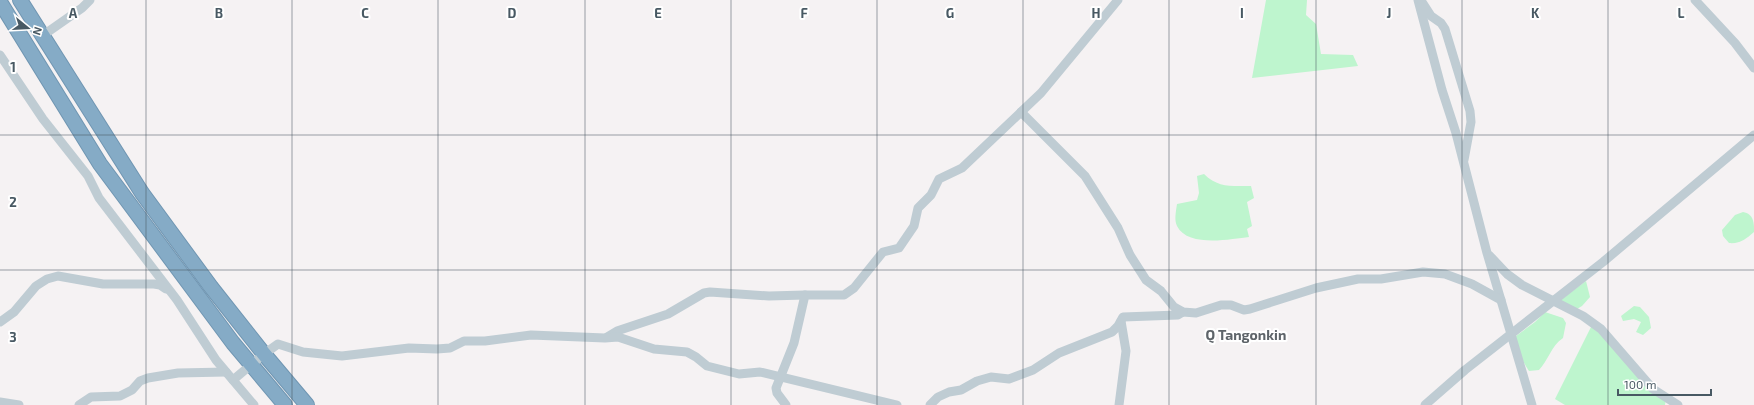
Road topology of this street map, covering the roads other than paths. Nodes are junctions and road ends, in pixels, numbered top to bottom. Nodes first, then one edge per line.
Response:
1 (20, 0) edge
2 (90, 0) edge
3 (1118, 0) edge
4 (1419, 0) edge
5 (1695, 0) edge
6 (0, 2) edge
7 (42, 36) junction
8 (0, 55) edge
9 (1754, 68) edge
10 (1021, 112) junction
11 (1754, 135) edge
12 (1464, 163) junction
13 (1487, 253) junction
14 (170, 292) junction
15 (805, 295) junction
16 (1501, 300) junction
17 (1551, 301) junction
18 (1183, 312) junction
19 (1121, 321) junction
20 (0, 322) edge
21 (1511, 334) junction
22 (605, 338) junction
23 (264, 354) junction
24 (251, 365) junction
25 (226, 372) junction
26 (780, 378) junction
27 (233, 380) junction
28 (0, 404) edge
29 (20, 405) edge
30 (79, 405) edge
31 (254, 405) edge
32 (285, 405) edge
33 (307, 405) edge
34 (786, 405) edge
35 (897, 405) edge
36 (930, 405) edge
37 (1119, 405) edge
38 (1425, 405) edge
39 (1532, 405) edge
40 (1678, 405) edge

1 - 7 highway
2 - 7 street
3 - 10 street
4 - 12 street
4 - 12 street
5 - 9 street
6 - 24 highway
7 - 23 highway
8 - 14 street
10 - 15 street
10 - 18 street
11 - 17 street
12 - 13 street
13 - 16 street
13 - 17 street
14 - 20 street
14 - 25 street
15 - 22 street
15 - 26 street
16 - 18 street
16 - 21 street
17 - 21 street
17 - 40 street
18 - 19 street
19 - 36 street
19 - 37 street
21 - 38 street
21 - 39 street
22 - 23 street
22 - 26 street
23 - 24 street
23 - 33 highway
24 - 27 street
24 - 32 highway
25 - 27 street
25 - 30 street
26 - 34 street
26 - 35 street
27 - 31 street
28 - 29 street

